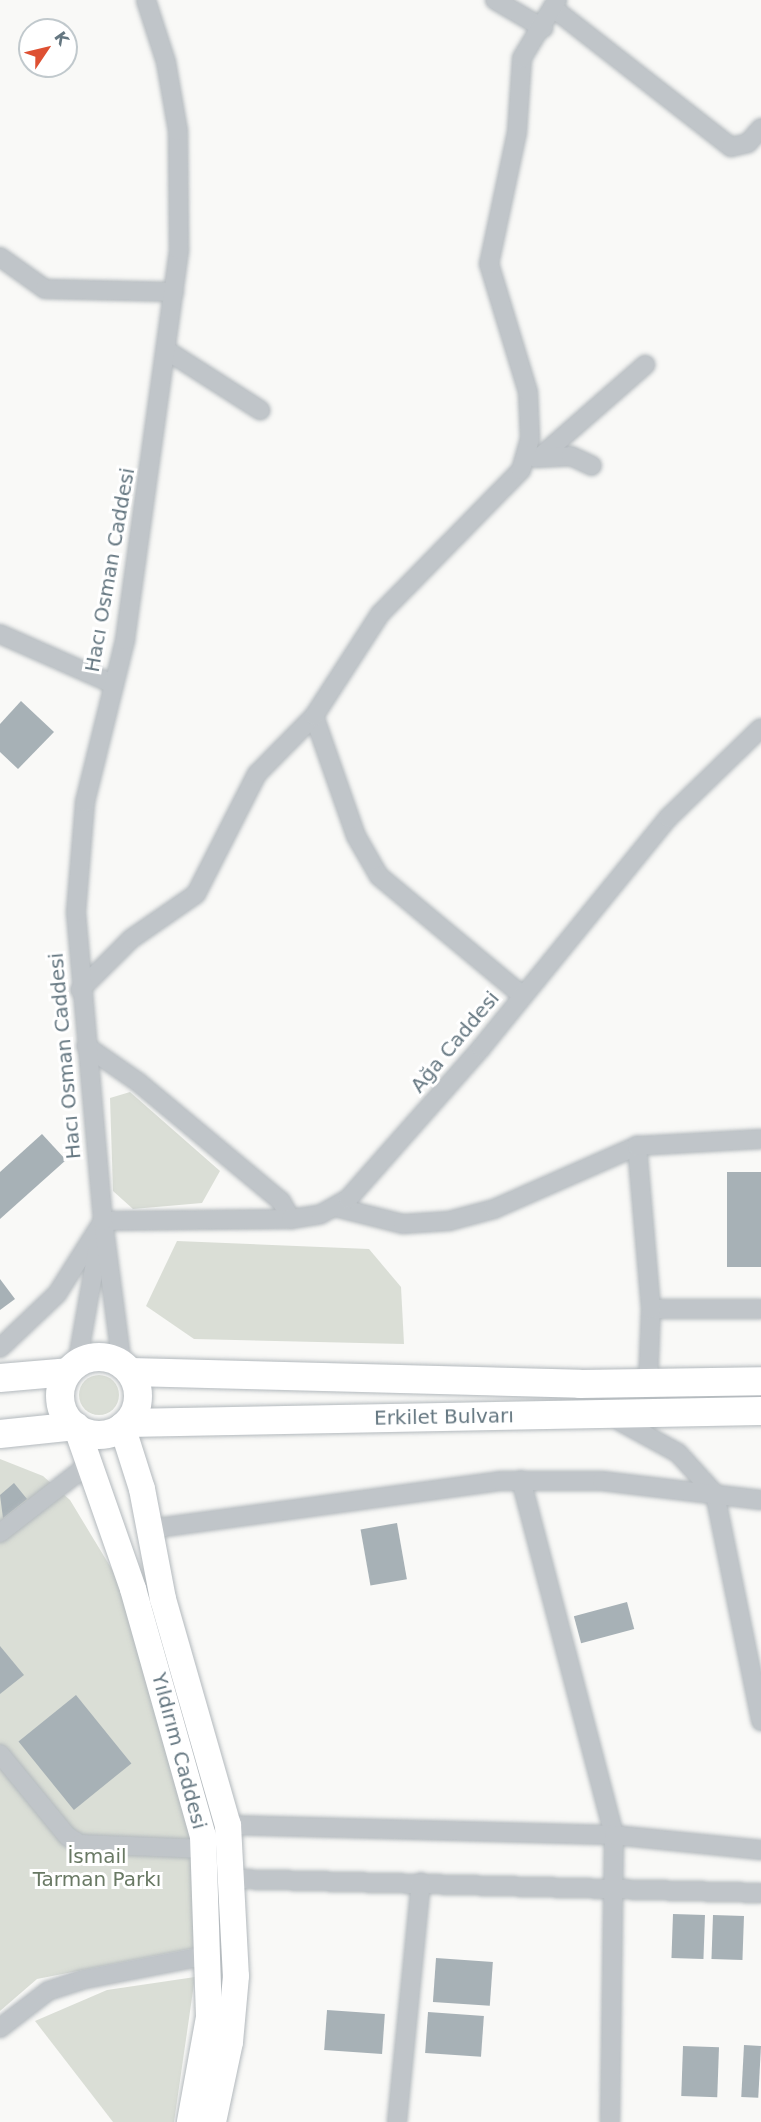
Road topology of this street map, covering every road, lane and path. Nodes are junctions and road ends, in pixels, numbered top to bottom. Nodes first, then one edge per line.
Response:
1 (146, 0) edge
2 (495, 0) edge
3 (555, 4) edge
4 (543, 28) junction
5 (761, 128) edge
6 (0, 257) edge
7 (174, 292) junction
8 (166, 350) junction
9 (645, 365) dead end
10 (260, 410) dead end
11 (533, 458) junction
12 (592, 466) dead end
13 (0, 634) edge
14 (114, 684) junction
15 (314, 716) junction
16 (761, 728) edge
17 (80, 990) junction
18 (523, 996) junction
19 (86, 1046) junction
20 (761, 1139) edge
21 (637, 1146) junction
22 (335, 1207) junction
23 (291, 1219) junction
24 (103, 1221) junction
25 (651, 1309) junction
26 (761, 1309) edge
27 (0, 1348) edge
28 (73, 1368) junction
29 (126, 1369) junction
30 (0, 1378) edge
31 (761, 1381) edge
32 (648, 1383) junction
33 (761, 1411) edge
34 (596, 1414) junction
35 (124, 1425) junction
36 (76, 1426) junction
37 (0, 1434) edge
38 (89, 1464) junction
39 (521, 1480) junction
40 (715, 1494) junction
41 (761, 1500) edge
42 (150, 1529) junction
43 (0, 1533) edge
44 (761, 1721) edge
45 (0, 1754) edge
46 (228, 1825) junction
47 (614, 1834) junction
48 (205, 1849) junction
49 (761, 1850) edge
50 (234, 1879) junction
51 (421, 1882) junction
52 (611, 1886) junction
53 (761, 1893) edge
54 (210, 1955) junction
55 (0, 2028) edge
56 (190, 2122) edge
57 (213, 2122) edge
58 (397, 2122) edge
59 (610, 2122) edge

1 - 7 street, Hacı Osman Caddesi
2 - 4 street
3 - 4 street
3 - 5 street
4 - 11 street
6 - 7 street
7 - 8 street, Hacı Osman Caddesi
8 - 10 street
8 - 14 street, Hacı Osman Caddesi
9 - 11 street
11 - 12 street
11 - 15 street
13 - 14 street
14 - 17 street, Hacı Osman Caddesi
15 - 17 street
15 - 18 street
16 - 18 street, Ağa Caddesi
17 - 19 street, Hacı Osman Caddesi
18 - 22 street, Ağa Caddesi
19 - 23 street
19 - 24 street, Hacı Osman Caddesi
20 - 21 street
21 - 22 street
21 - 25 street
22 - 23 street, Ağa Caddesi
23 - 24 street, Ağa Caddesi
24 - 27 street
24 - 28 street
24 - 29 street
25 - 26 street
25 - 32 street
28 - 29 main road
28 - 30 main road
28 - 36 main road
29 - 32 main road, Erkilet Bulvarı
29 - 35 main road
31 - 32 main road, Erkilet Bulvarı
33 - 34 main road, Erkilet Bulvarı
34 - 35 main road, Erkilet Bulvarı
34 - 40 street
35 - 36 main road
35 - 42 street, Yıldırım Caddesi
36 - 37 main road
36 - 38 street, Yıldırım Caddesi
38 - 43 street
38 - 48 street, Yıldırım Caddesi
39 - 40 street
39 - 42 street
39 - 47 street
40 - 41 street
40 - 44 street
42 - 46 street, Yıldırım Caddesi
45 - 48 street
46 - 47 street
46 - 50 street, Yıldırım Caddesi
47 - 49 street
47 - 52 street
48 - 54 street, Yıldırım Caddesi
50 - 51 street
50 - 57 street, Yıldırım Caddesi
51 - 52 street
51 - 58 street
52 - 53 street
52 - 59 street
54 - 55 street
54 - 56 street, Yıldırım Caddesi

